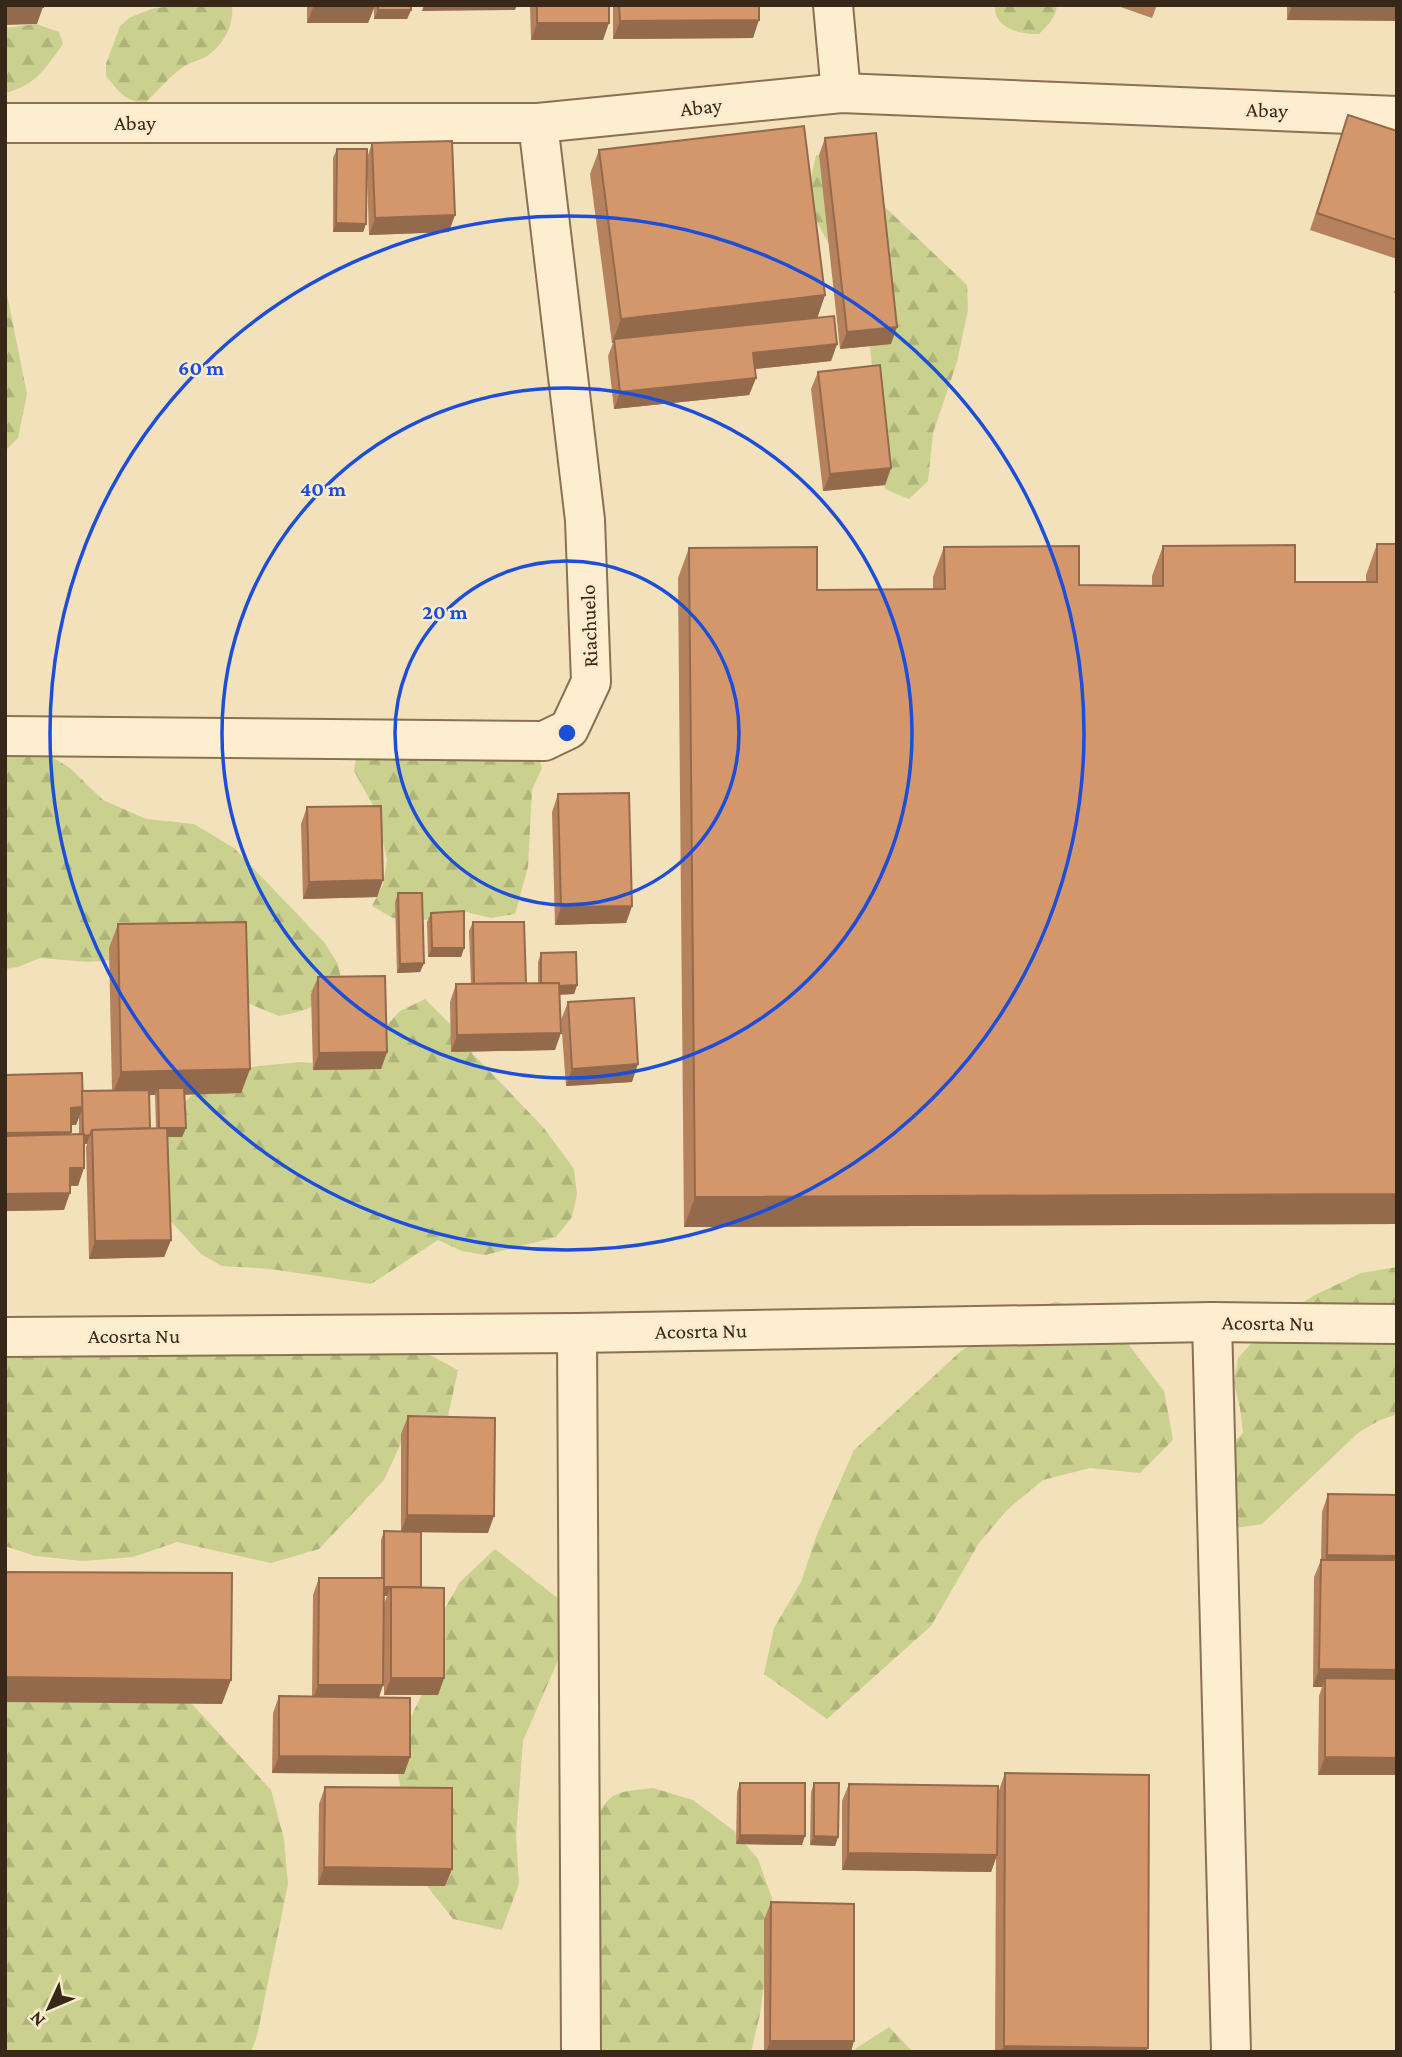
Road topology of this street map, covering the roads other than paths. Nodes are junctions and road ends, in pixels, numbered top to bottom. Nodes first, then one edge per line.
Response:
1 (833, 5) edge
2 (841, 93) junction
3 (1397, 116) edge
4 (538, 122) junction
5 (5, 123) edge
6 (5, 736) edge
7 (1212, 1322) junction
8 (1397, 1324) edge
9 (577, 1333) junction
10 (5, 1337) edge
11 (581, 2052) edge
12 (1231, 2052) edge

1 - 2 street
2 - 3 street, Abay
2 - 4 street, Abay
4 - 5 street, Abay
4 - 6 street, Riachuelo
7 - 8 street, Acosrta Nu
7 - 9 street, Acosrta Nu
7 - 12 street
9 - 10 street, Acosrta Nu
9 - 11 street

